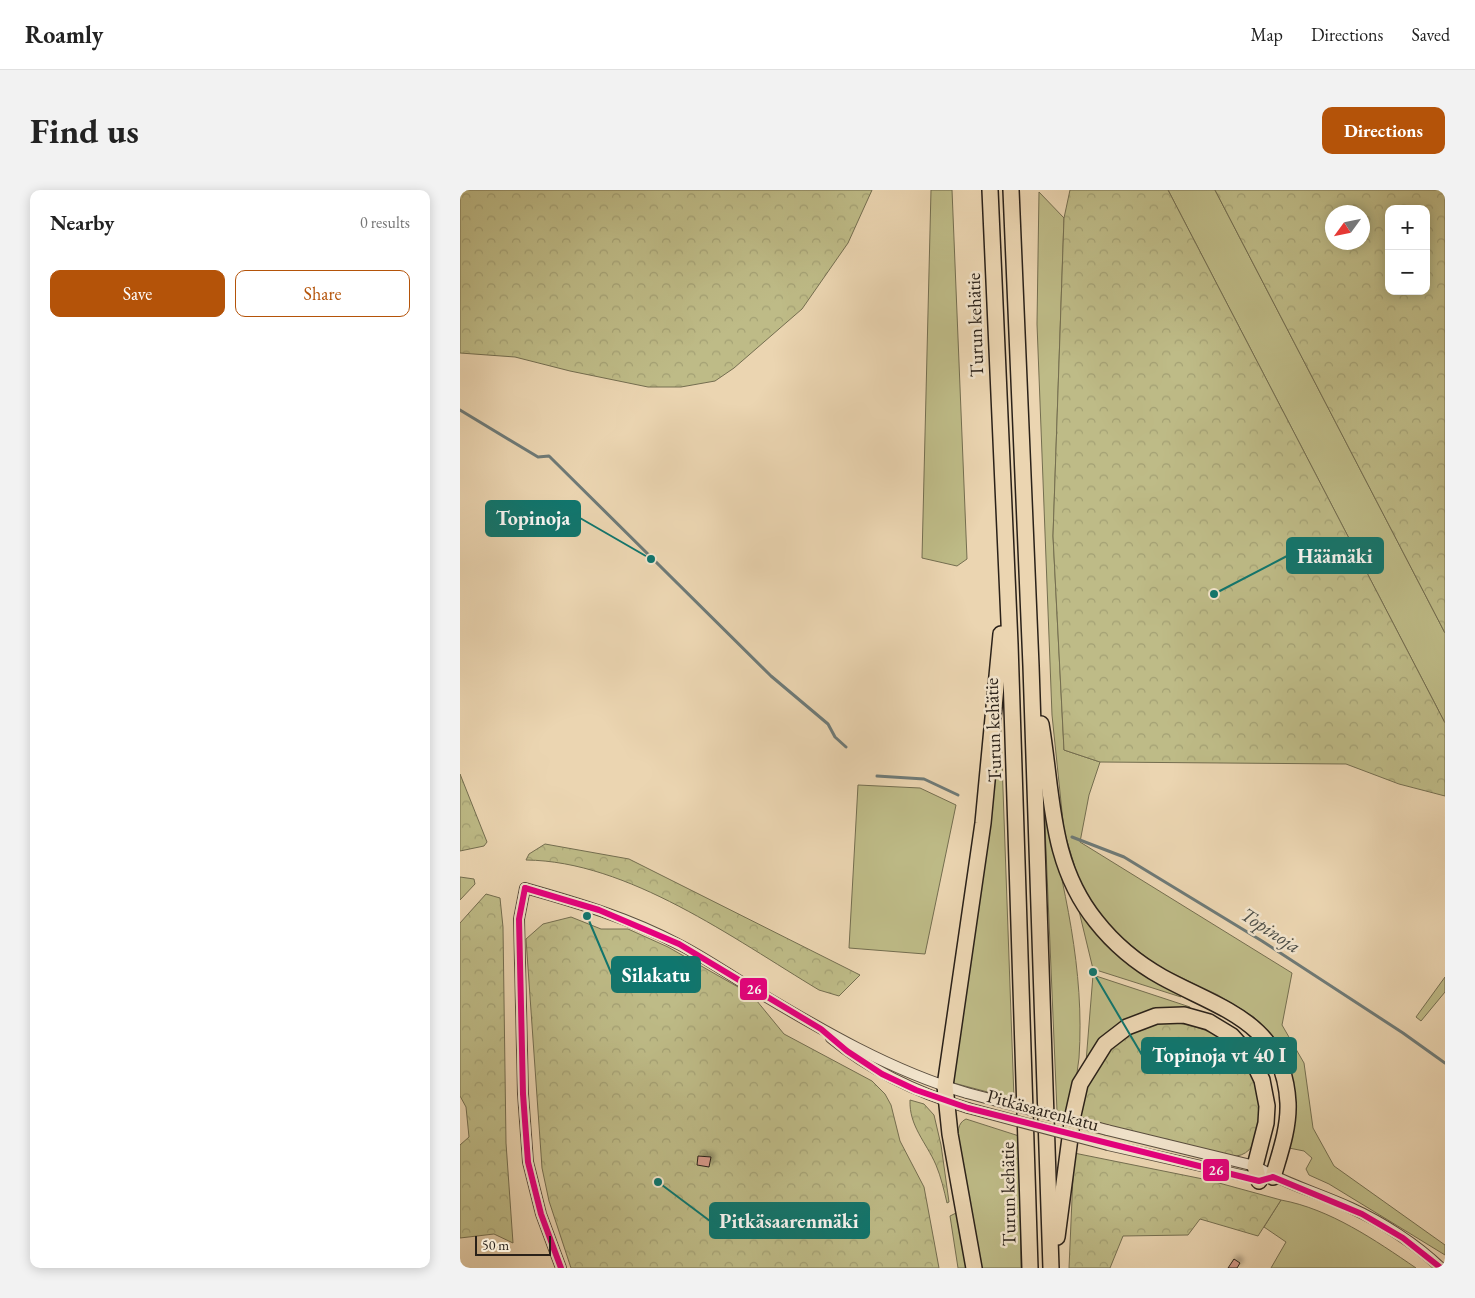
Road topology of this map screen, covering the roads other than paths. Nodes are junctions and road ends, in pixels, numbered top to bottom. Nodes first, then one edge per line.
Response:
1 (990, 190) edge
2 (1011, 190) edge
3 (1006, 572) junction
4 (1031, 666) junction
5 (821, 1029) junction
6 (945, 1094) junction
7 (1262, 1174) junction
8 (1432, 1259) junction
9 (1445, 1264) edge
10 (561, 1268) edge
11 (974, 1268) edge
12 (1030, 1268) edge
13 (1052, 1268) edge
14 (1441, 1268) edge

1 - 3 highway, Turun kehätie
2 - 4 highway
3 - 6 highway
3 - 12 highway, Turun kehätie
4 - 7 highway
4 - 13 highway
5 - 6 street, Pitkäsaarenkatu
5 - 6 street, Pitkäsaarenkatu
5 - 10 street, Pitkäsaarenkatu
6 - 7 street, Pitkäsaarenkatu, bridge
6 - 7 street, Pitkäsaarenkatu, bridge
6 - 11 highway
7 - 8 street, Pitkäsaarenkatu
7 - 13 highway
8 - 9 street, Pitkäsaarenkatu
8 - 14 street, Pitkäsaarenkatu

